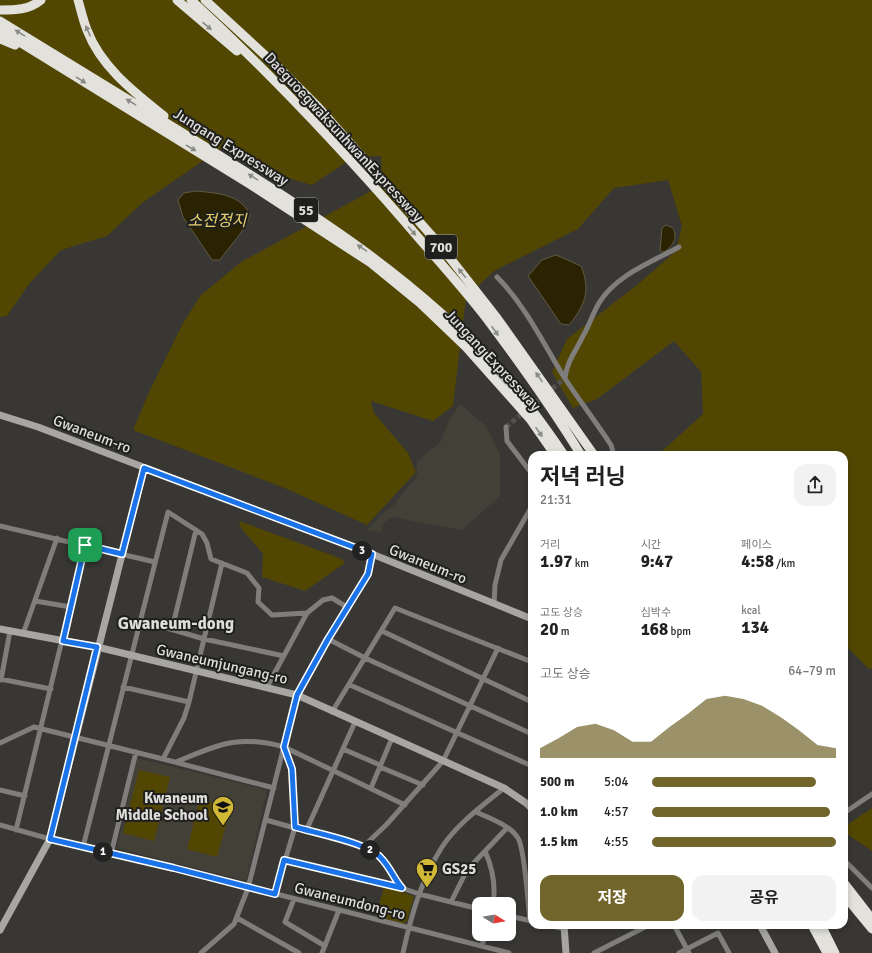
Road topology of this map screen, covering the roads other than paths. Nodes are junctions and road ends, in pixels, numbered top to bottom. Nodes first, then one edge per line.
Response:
1 (41, 0) edge
2 (78, 0) edge
3 (178, 0) edge
4 (191, 0) edge
5 (205, 0) edge
6 (213, 0) edge
7 (0, 10) edge
8 (0, 21) edge
9 (0, 30) edge
10 (0, 39) edge
11 (68, 72) junction
12 (275, 80) junction
13 (296, 85) junction
14 (192, 139) junction
15 (679, 247) dead end
16 (497, 277) dead end
17 (565, 378) junction
18 (0, 415) edge
19 (506, 427) dead end
20 (552, 451) edge
21 (561, 451) edge
22 (578, 451) edge
23 (591, 451) edge
24 (613, 451) edge
25 (144, 468) junction
26 (528, 468) edge
27 (528, 513) edge
28 (0, 526) edge
29 (196, 530) junction
30 (57, 538) junction
31 (85, 545) junction
32 (122, 554) junction
33 (372, 554) junction
34 (155, 562) junction
35 (222, 563) junction
36 (35, 601) junction
37 (494, 604) junction
38 (71, 607) junction
39 (347, 607) junction
40 (307, 613) junction
41 (528, 617) edge
42 (140, 620) junction
43 (0, 629) edge
44 (172, 629) junction
45 (382, 630) junction
46 (10, 631) junction
47 (23, 634) junction
48 (204, 638) junction
49 (328, 639) junction
50 (63, 641) junction
51 (97, 647) junction
52 (498, 648) junction
53 (132, 656) junction
54 (284, 656) junction
55 (365, 658) junction
56 (528, 660) edge
57 (196, 670) junction
58 (0, 679) edge
59 (484, 679) junction
60 (350, 685) junction
61 (123, 687) junction
62 (268, 687) junction
63 (51, 689) junction
64 (297, 695) junction
65 (528, 700) edge
66 (190, 702) junction
67 (471, 706) junction
68 (332, 712) junction
69 (355, 722) junction
70 (41, 728) junction
71 (458, 732) junction
72 (528, 732) edge
73 (76, 737) junction
74 (392, 738) junction
75 (0, 743) edge
76 (108, 745) junction
77 (284, 747) junction
78 (343, 749) junction
79 (136, 752) junction
80 (163, 759) junction
81 (443, 761) junction
82 (176, 762) junction
83 (528, 764) edge
84 (380, 766) junction
85 (334, 770) junction
86 (423, 785) junction
87 (274, 788) junction
88 (371, 788) junction
89 (504, 788) junction
90 (0, 790) edge
91 (872, 794) edge
92 (25, 796) junction
93 (528, 800) edge
94 (405, 805) junction
95 (848, 810) edge
96 (476, 812) junction
97 (266, 820) junction
98 (0, 825) edge
99 (295, 827) junction
100 (507, 828) junction
101 (16, 830) junction
102 (306, 831) junction
103 (50, 839) junction
104 (83, 847) junction
105 (364, 847) junction
106 (485, 851) junction
107 (111, 854) junction
108 (284, 860) junction
109 (848, 864) edge
110 (248, 888) junction
111 (402, 888) junction
112 (848, 888) edge
113 (872, 888) edge
114 (275, 894) junction
115 (418, 894) junction
116 (494, 897) edge
117 (528, 898) edge
118 (294, 899) junction
119 (848, 900) edge
120 (451, 902) junction
121 (472, 907) edge
122 (339, 910) junction
123 (237, 918) junction
124 (516, 918) edge
125 (872, 919) edge
126 (528, 920) edge
127 (408, 928) junction
128 (565, 929) edge
129 (641, 929) edge
130 (676, 929) edge
131 (762, 929) edge
132 (814, 929) edge
133 (822, 929) edge
134 (872, 929) edge
135 (0, 930) edge
136 (483, 941) edge
137 (325, 946) junction
138 (482, 946) junction
139 (688, 951) edge
140 (201, 953) edge
141 (299, 953) edge
142 (322, 953) edge
143 (403, 953) edge
144 (509, 953) edge
145 (566, 953) edge
146 (594, 953) edge
147 (680, 953) edge
148 (728, 953) edge
149 (775, 953) edge
150 (827, 953) edge
151 (835, 953) edge

1 - 7 highway
14 -> 2 highway
3 -> 12 highway
4 - 12 highway, Daeguoegwaksunhwan Expressway / 700
5 - 13 highway, Daeguoegwaksunhwan Expressway / 700
6 - 13 highway
14 -> 8 highway, Jungang Expressway / 55
9 - 11 highway, Jungang Expressway / 55
10 - 11 highway
11 -> 20 highway, Jungang Expressway / 55
12 -> 22 highway, Daeguoegwaksunhwan Expressway / 700
23 -> 13 highway, Daeguoegwaksunhwan Expressway / 700
21 -> 14 highway, Jungang Expressway / 55
15 - 17 street
16 - 17 street
17 - 24 street
18 - 25 main road, Gwaneum-ro
19 - 26 street
25 - 32 main road
25 - 33 main road, Gwaneum-ro
27 - 37 street
28 - 30 street
29 - 34 street
29 - 35 street
29 - 44 street
30 - 31 street
30 - 36 street
31 - 32 street
31 - 38 street
32 - 34 street
32 - 51 main road
33 - 37 main road, Gwaneum-ro
33 - 39 street
34 - 42 street
35 - 40 street
35 - 48 street
36 - 38 street
36 - 47 street
37 - 41 main road, Gwaneum-ro
38 - 50 street
39 - 40 street
39 - 49 street
40 - 54 street
42 - 44 street
42 - 53 street
43 - 46 main road, Gwaneumjungang-ro
44 - 48 street
45 - 52 street
45 - 55 street
45 - 59 street
46 - 47 main road, Gwaneumjungang-ro
46 - 58 street
47 - 50 main road, Gwaneumjungang-ro
48 - 54 street
48 - 57 street
49 - 55 street
49 - 64 street
50 - 51 main road, Gwaneumjungang-ro
50 - 63 street
51 - 53 main road, Gwaneumjungang-ro
51 - 73 main road
52 - 56 street
52 - 59 street
53 - 57 main road, Gwaneumjungang-ro
53 - 61 street
54 - 62 street
55 - 60 street
55 - 67 street
57 - 62 main road, Gwaneumjungang-ro
57 - 66 street
58 - 63 street
59 - 65 street
59 - 67 street
60 - 68 street
60 - 71 street
61 - 66 street
61 - 76 street
62 - 64 main road, Gwaneumjungang-ro
63 - 70 street
64 - 68 main road, Gwaneumjungang-ro
64 - 77 street
66 - 80 street
67 - 71 street
67 - 72 street
68 - 69 main road, Gwaneumjungang-ro
69 - 74 main road, Gwaneumjungang-ro
69 - 78 street
70 - 73 street
70 - 75 street
70 - 92 street
71 - 81 street
71 - 83 street
73 - 76 street
73 - 103 main road
74 - 81 main road, Gwaneumjungang-ro
74 - 84 street
76 - 79 street
76 - 104 street
77 - 82 street
77 - 85 street
77 - 87 street
77 - 99 street
78 - 84 street
78 - 85 street
79 - 80 street
79 - 107 street
80 - 82 street
81 - 86 street
81 - 89 main road, Gwaneumjungang-ro
82 - 87 street
84 - 86 street
84 - 88 street
85 - 88 street
85 - 102 street
86 - 94 street
87 - 97 street
88 - 94 street
89 - 93 main road, Gwaneumjungang-ro
89 - 96 street
90 - 92 street
91 - 95 street
92 - 101 street
94 - 105 street
96 - 100 street
96 - 115 street
97 - 99 street
97 - 110 street
98 - 101 street, Gwaneumdong-ro
99 - 102 street
99 - 108 street
100 - 106 street
100 - 117 street
101 - 103 street, Gwaneumdong-ro
102 - 105 street
103 - 104 street, Gwaneumdong-ro
103 - 135 main road
104 - 107 street, Gwaneumdong-ro
105 - 111 street
106 - 116 street
106 - 120 street
107 - 110 street, Gwaneumdong-ro
108 - 111 street
108 - 114 street
109 - 113 street
110 - 114 street, Gwaneumdong-ro
110 - 123 street
111 - 115 street
112 - 125 highway
114 - 118 street, Gwaneumdong-ro
115 - 120 street
115 - 127 street
118 - 122 street, Gwaneumdong-ro
118 - 137 street
119 - 134 highway
120 - 121 street
122 - 127 street, Gwaneumdong-ro
122 - 137 street
123 - 140 street
123 - 141 street
124 - 126 street
127 - 138 street, Gwaneumdong-ro
127 - 143 street
128 - 145 main road
129 - 146 street
130 - 139 street
131 - 149 main road
132 - 150 highway
133 - 151 highway
136 - 138 street
137 - 142 street
138 - 144 street, Gwaneumdong-ro
139 - 147 street
139 - 148 street

